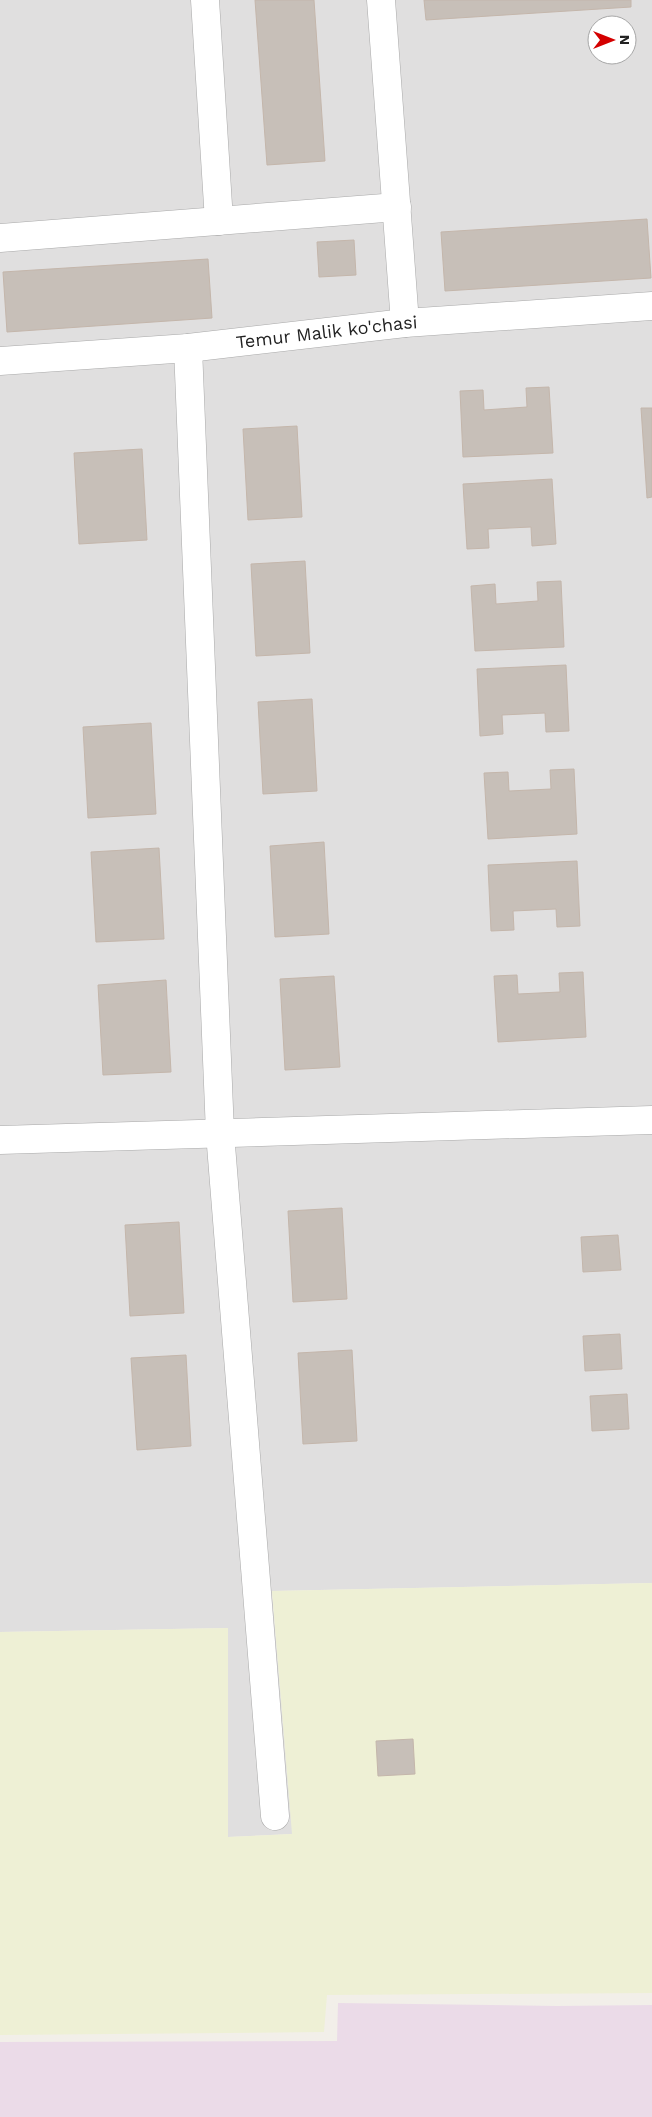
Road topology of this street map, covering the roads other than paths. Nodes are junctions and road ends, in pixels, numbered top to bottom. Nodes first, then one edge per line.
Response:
1 (205, 0) edge
2 (381, 0) edge
3 (397, 207) junction
4 (219, 221) junction
5 (0, 238) edge
6 (652, 306) edge
7 (405, 323) junction
8 (188, 348) junction
9 (0, 361) edge
10 (652, 1120) edge
11 (220, 1133) junction
12 (0, 1140) edge
13 (275, 1816) dead end

1 - 4 street
2 - 3 street
3 - 4 street
3 - 7 street
4 - 5 street
6 - 7 street, Temur Malik ko'chasi
7 - 8 street, Temur Malik ko'chasi
8 - 9 street, Temur Malik ko'chasi
8 - 11 street
10 - 11 street
11 - 12 street
11 - 13 street

